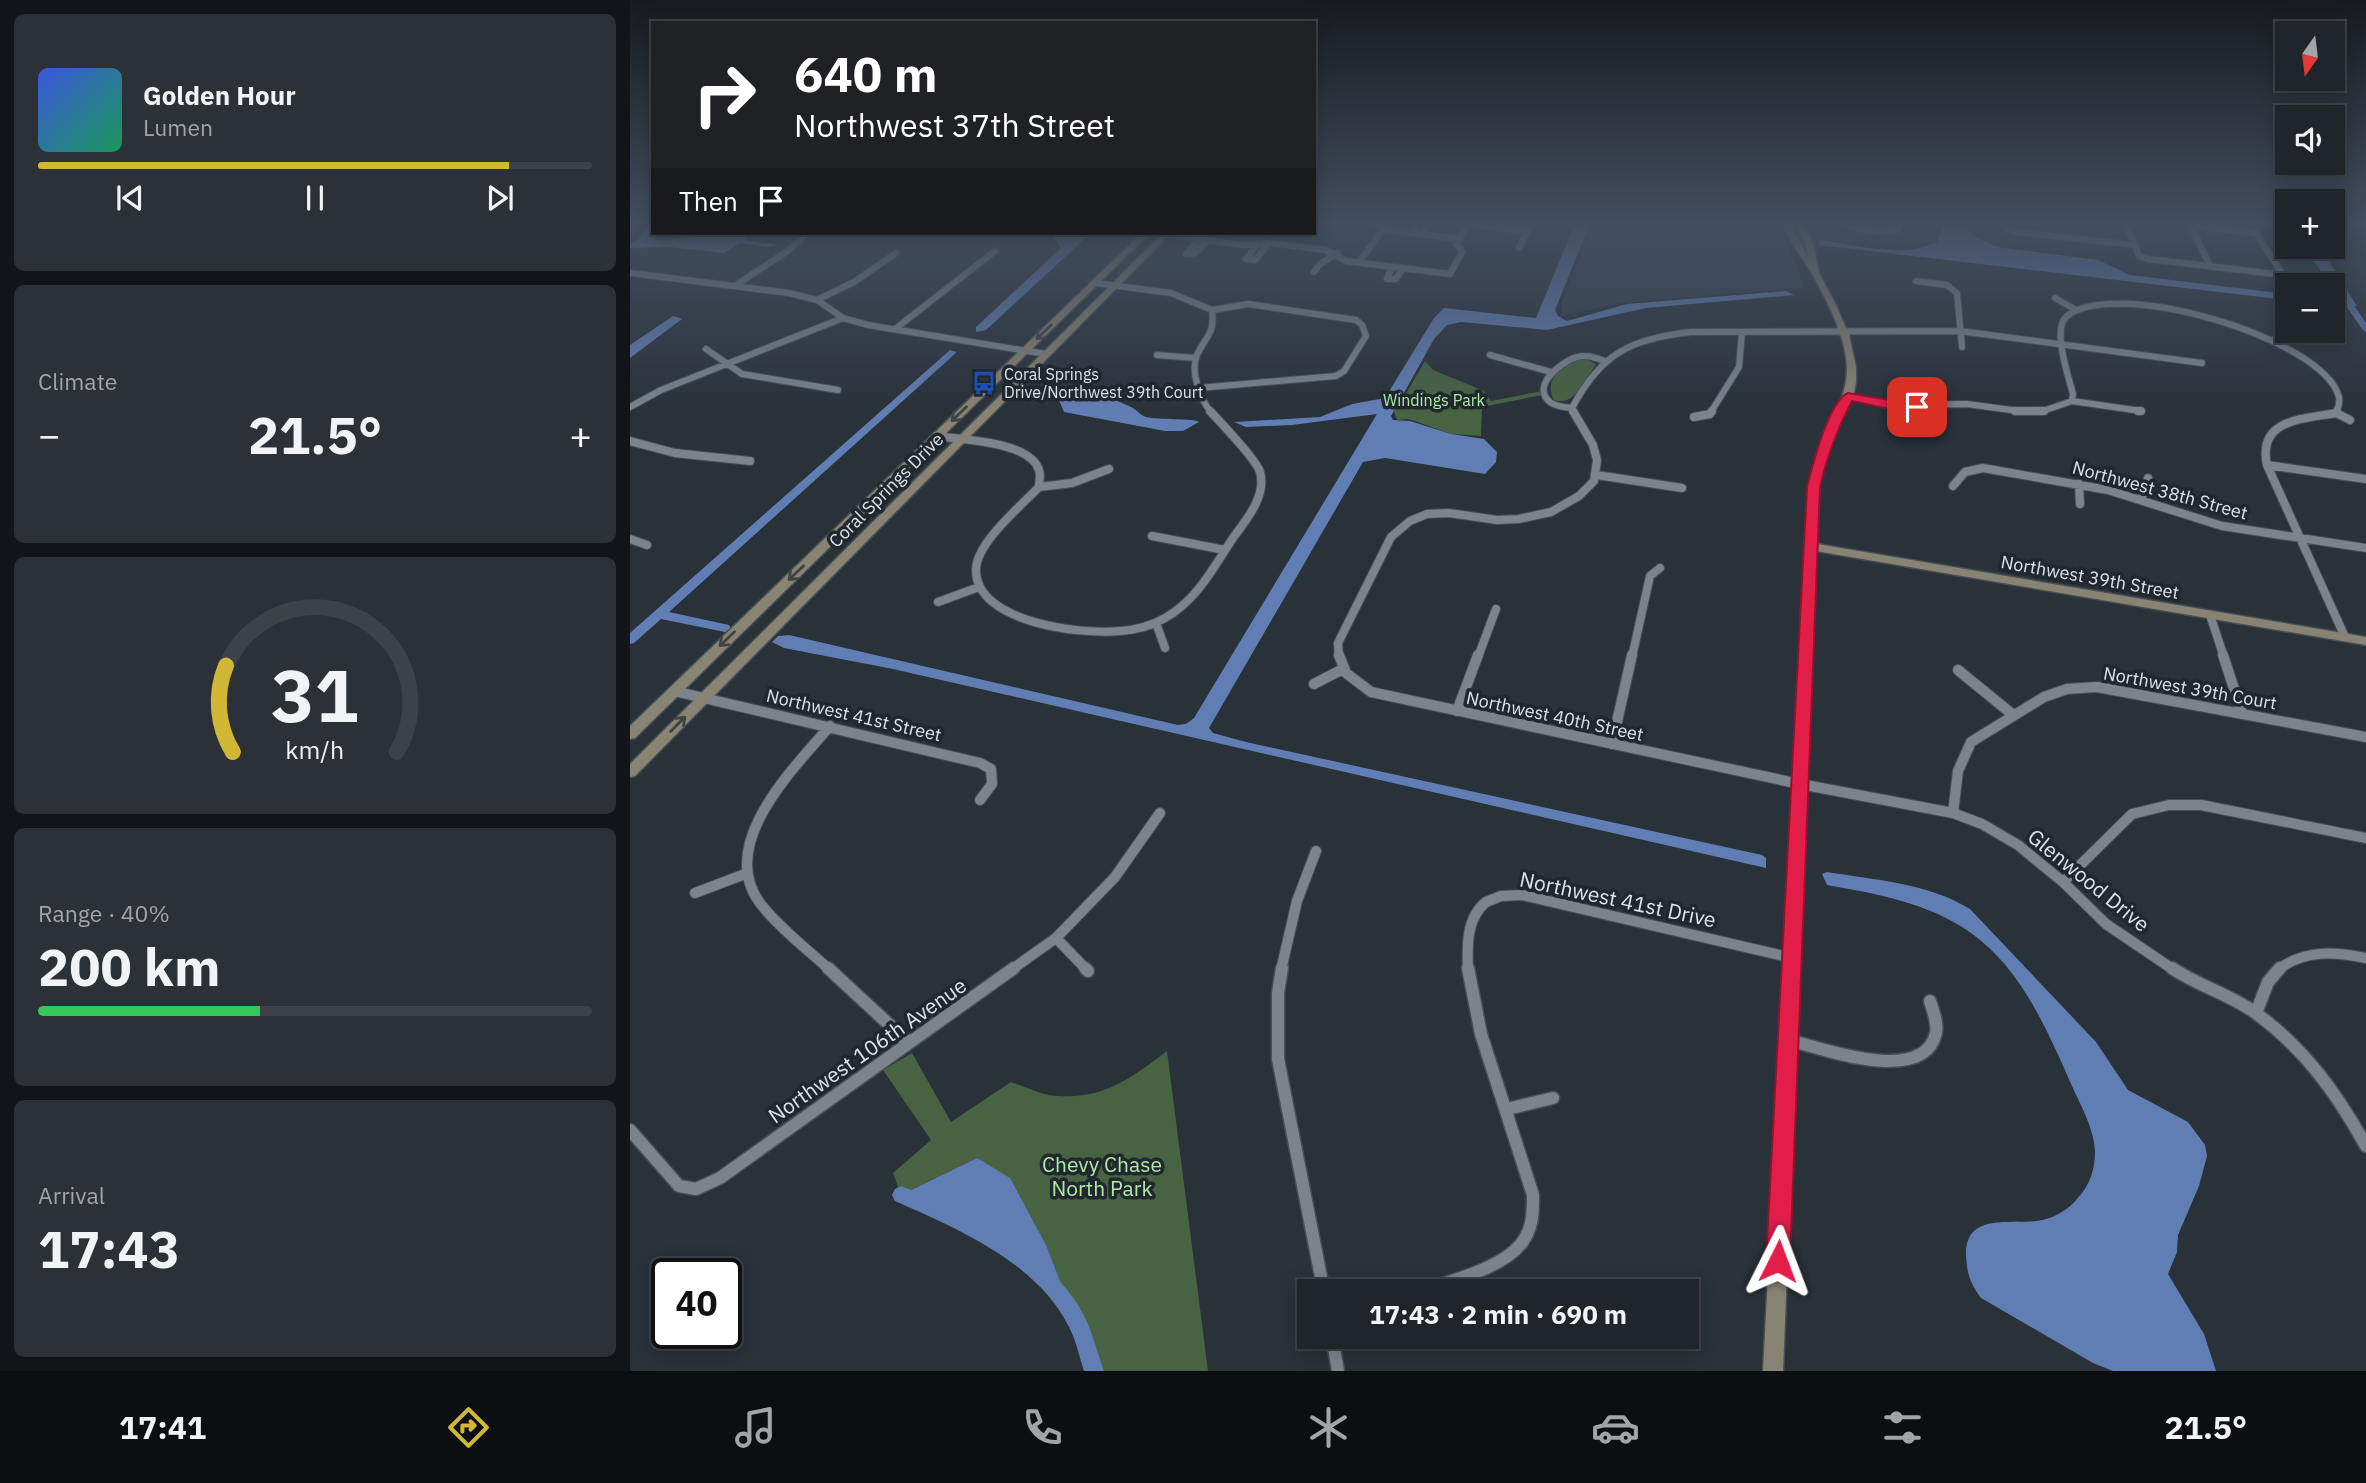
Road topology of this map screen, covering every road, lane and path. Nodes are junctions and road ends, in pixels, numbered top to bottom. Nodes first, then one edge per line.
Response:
1 (736, 285) edge
2 (848, 285) edge
3 (951, 285) edge
4 (1092, 285) edge
5 (1107, 285) edge
6 (1820, 285) edge
7 (1944, 285) edge
8 (1114, 286) junction
9 (2055, 298) dead end
10 (817, 300) junction
11 (1212, 310) junction
12 (2076, 310) junction
13 (843, 318) junction
14 (895, 329) junction
15 (1842, 331) junction
16 (1960, 331) junction
17 (1742, 332) junction
18 (2275, 339) edge
19 (2281, 343) edge
20 (2062, 344) junction
21 (1962, 347) dead end
22 (706, 349) dead end
23 (1026, 350) junction
24 (1046, 354) junction
25 (1157, 355) dead end
26 (1490, 355) dead end
27 (1196, 358) junction
28 (1605, 361) junction
29 (2202, 363) dead end
30 (726, 365) junction
31 (1551, 372) junction
32 (1199, 388) junction
33 (838, 390) dead end
34 (1848, 396) junction
35 (2072, 401) junction
36 (630, 407) edge
37 (1572, 408) junction
38 (2141, 411) dead end
39 (2336, 413) junction
40 (1694, 417) dead end
41 (2350, 420) dead end
42 (936, 436) junction
43 (630, 441) edge
44 (959, 441) junction
45 (750, 461) dead end
46 (2267, 465) junction
47 (1109, 469) dead end
48 (1597, 475) junction
49 (2148, 478) dead end
50 (2366, 479) edge
51 (2079, 484) junction
52 (1953, 486) dead end
53 (1039, 487) junction
54 (1682, 488) dead end
55 (2141, 500) junction
56 (2080, 504) dead end
57 (1152, 536) dead end
58 (2300, 537) junction
59 (630, 539) edge
60 (647, 545) dead end
61 (1809, 547) junction
62 (2366, 548) edge
63 (1225, 550) junction
64 (1660, 568) dead end
65 (979, 587) junction
66 (938, 602) dead end
67 (1496, 610) dead end
68 (2210, 615) junction
69 (1156, 623) junction
70 (2345, 637) junction
71 (2366, 641) edge
72 (1165, 648) dead end
73 (1341, 670) junction
74 (1958, 670) dead end
75 (1314, 684) dead end
76 (674, 691) junction
77 (704, 697) junction
78 (1457, 711) junction
79 (2242, 713) junction
80 (2012, 714) junction
81 (830, 726) junction
82 (630, 734) edge
83 (2366, 737) edge
84 (1612, 744) junction
85 (630, 772) edge
86 (1800, 784) junction
87 (980, 800) dead end
88 (1160, 813) dead end
89 (1953, 813) junction
90 (2366, 838) edge
91 (1316, 851) dead end
92 (745, 874) junction
93 (2063, 882) junction
94 (695, 893) dead end
95 (1056, 938) junction
96 (1791, 958) junction
97 (2366, 958) edge
98 (1087, 971) dead end
99 (1930, 1001) dead end
100 (2256, 1013) junction
101 (1789, 1040) junction
102 (908, 1042) junction
103 (1553, 1098) dead end
104 (1507, 1109) junction
105 (630, 1130) edge
106 (2366, 1146) edge
107 (1321, 1279) edge
108 (1451, 1279) edge
109 (1334, 1349) edge
110 (1338, 1371) edge
111 (1773, 1371) edge

1 - 10 street
2 - 10 street
3 - 14 street
4 -> 23 street, Coral Springs Drive
5 - 8 street
6 - 15 street
7 - 16 street
8 - 11 street
8 - 24 street, Coral Springs Drive
9 - 12 street
10 - 13 street
11 - 27 street
11 - 32 street
12 - 18 street
12 - 20 street
13 - 14 street
13 - 30 street
14 - 23 street
15 - 16 street
15 - 17 street
15 - 34 street
16 - 20 street
16 - 21 street
17 - 28 street
17 - 40 street
19 - 39 street
20 - 29 street
20 - 35 street
22 - 30 street
23 - 24 street
23 -> 42 street, Coral Springs Drive
24 - 44 street, Coral Springs Drive
25 - 27 street
26 - 31 street
27 - 32 street
28 - 31 street
28 - 37 street
30 - 33 street
30 - 36 street
31 - 37 street
32 - 63 street
34 - 35 street
34 - 61 street
35 - 38 street
37 - 48 street
39 - 41 street
39 - 46 street
42 - 44 street
42 -> 76 street, Coral Springs Drive
43 - 45 street
44 - 53 street
44 - 77 street, Coral Springs Drive
46 - 50 street
46 - 58 street
47 - 53 street
48 - 54 street
48 - 73 street
49 - 55 street
51 - 52 street, Northwest 38th Street
51 - 55 street, Northwest 38th Street
51 - 56 street
53 - 65 street
55 - 58 street, Northwest 38th Street
57 - 63 street
58 - 62 street, Northwest 38th Street
58 - 70 street
59 - 60 street
61 - 68 street, Northwest 39th Street
61 - 86 street
63 - 69 street
64 - 84 street
65 - 66 street
65 - 69 street
67 - 78 street
68 - 70 street, Northwest 39th Street
68 - 79 street
69 - 72 street
70 - 71 street, Northwest 39th Street
73 - 75 street
73 - 78 street, Northwest 40th Street
74 - 80 street
76 - 77 street, Northwest 41st Street
76 - 82 street, Coral Springs Drive
77 - 81 street, Northwest 41st Street
85 -> 77 street, Coral Springs Drive
78 - 84 street, Northwest 40th Street
79 - 80 street, Northwest 39th Court
79 - 83 street, Northwest 39th Court
80 - 89 street, Northwest 39th Court
81 - 87 street, Northwest 41st Street
81 - 92 street
84 - 86 street, Northwest 40th Street
86 - 89 street, Glenwood Drive
86 - 96 street
88 - 95 street, Northwest 106th Avenue
89 - 93 street, Glenwood Drive
90 - 93 street
91 - 107 street
92 - 94 street
92 - 102 street
93 - 100 street, Glenwood Drive
95 - 98 street
95 - 102 street, Northwest 106th Avenue
96 - 101 street
96 - 104 street, Northwest 41st Drive
97 - 100 street
99 - 101 street
100 - 106 street, Glenwood Drive
101 - 111 street
102 - 105 street, Northwest 106th Avenue
103 - 104 street
104 - 108 street, Northwest 41st Drive
109 - 110 street

